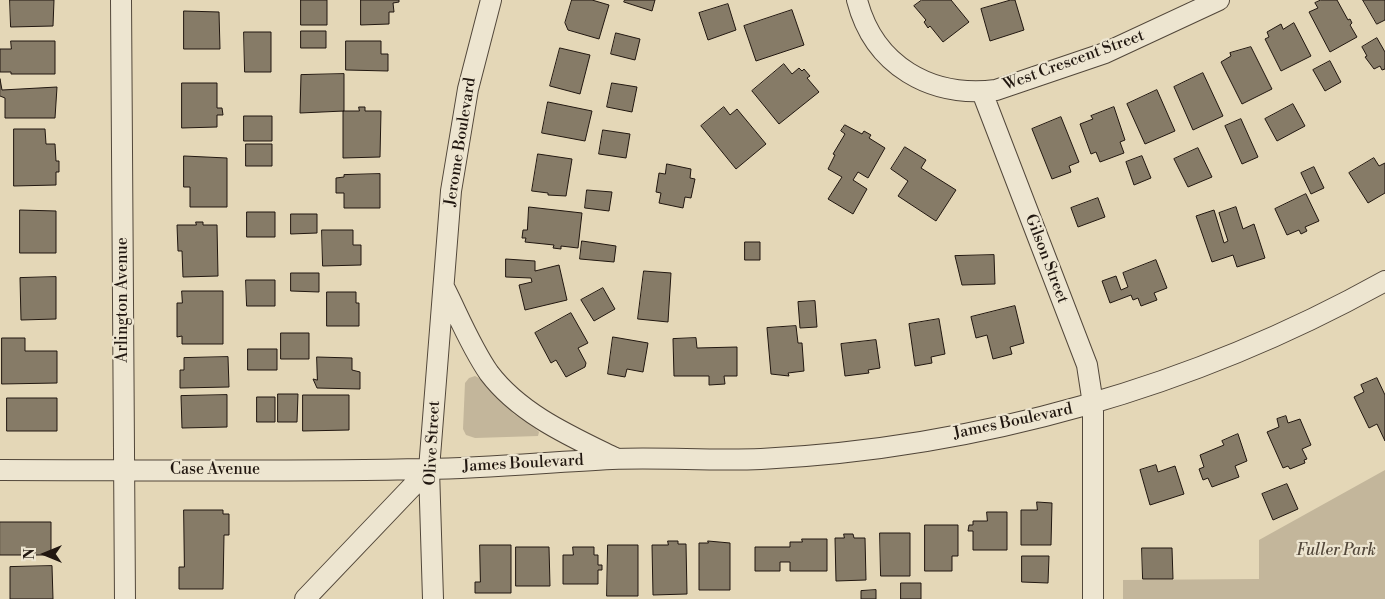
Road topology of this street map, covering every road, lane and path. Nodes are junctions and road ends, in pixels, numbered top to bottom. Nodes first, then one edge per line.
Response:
1 (121, 0) edge
2 (491, 0) edge
3 (857, 0) edge
4 (1219, 0) edge
5 (982, 92) junction
6 (1385, 281) edge
7 (444, 287) junction
8 (1093, 404) junction
9 (616, 459) junction
10 (0, 470) edge
11 (124, 470) junction
12 (429, 470) junction
13 (125, 599) edge
14 (305, 599) edge
15 (433, 599) edge
16 (1093, 599) edge

1 - 11 street, Arlington Avenue
2 - 7 street, Jerome Boulevard
3 - 5 street
4 - 5 street, West Crescent Street
5 - 8 street, Gilson Street
6 - 8 street, James Boulevard
7 - 9 street, James Boulevard
7 - 12 street, Olive Street
8 - 9 street, James Boulevard
8 - 16 street, Gilson Street
9 - 12 street, James Boulevard
10 - 11 street, Case Avenue
11 - 12 street, Case Avenue
11 - 13 street, Arlington Avenue
12 - 14 street
12 - 15 street, Olive Street

